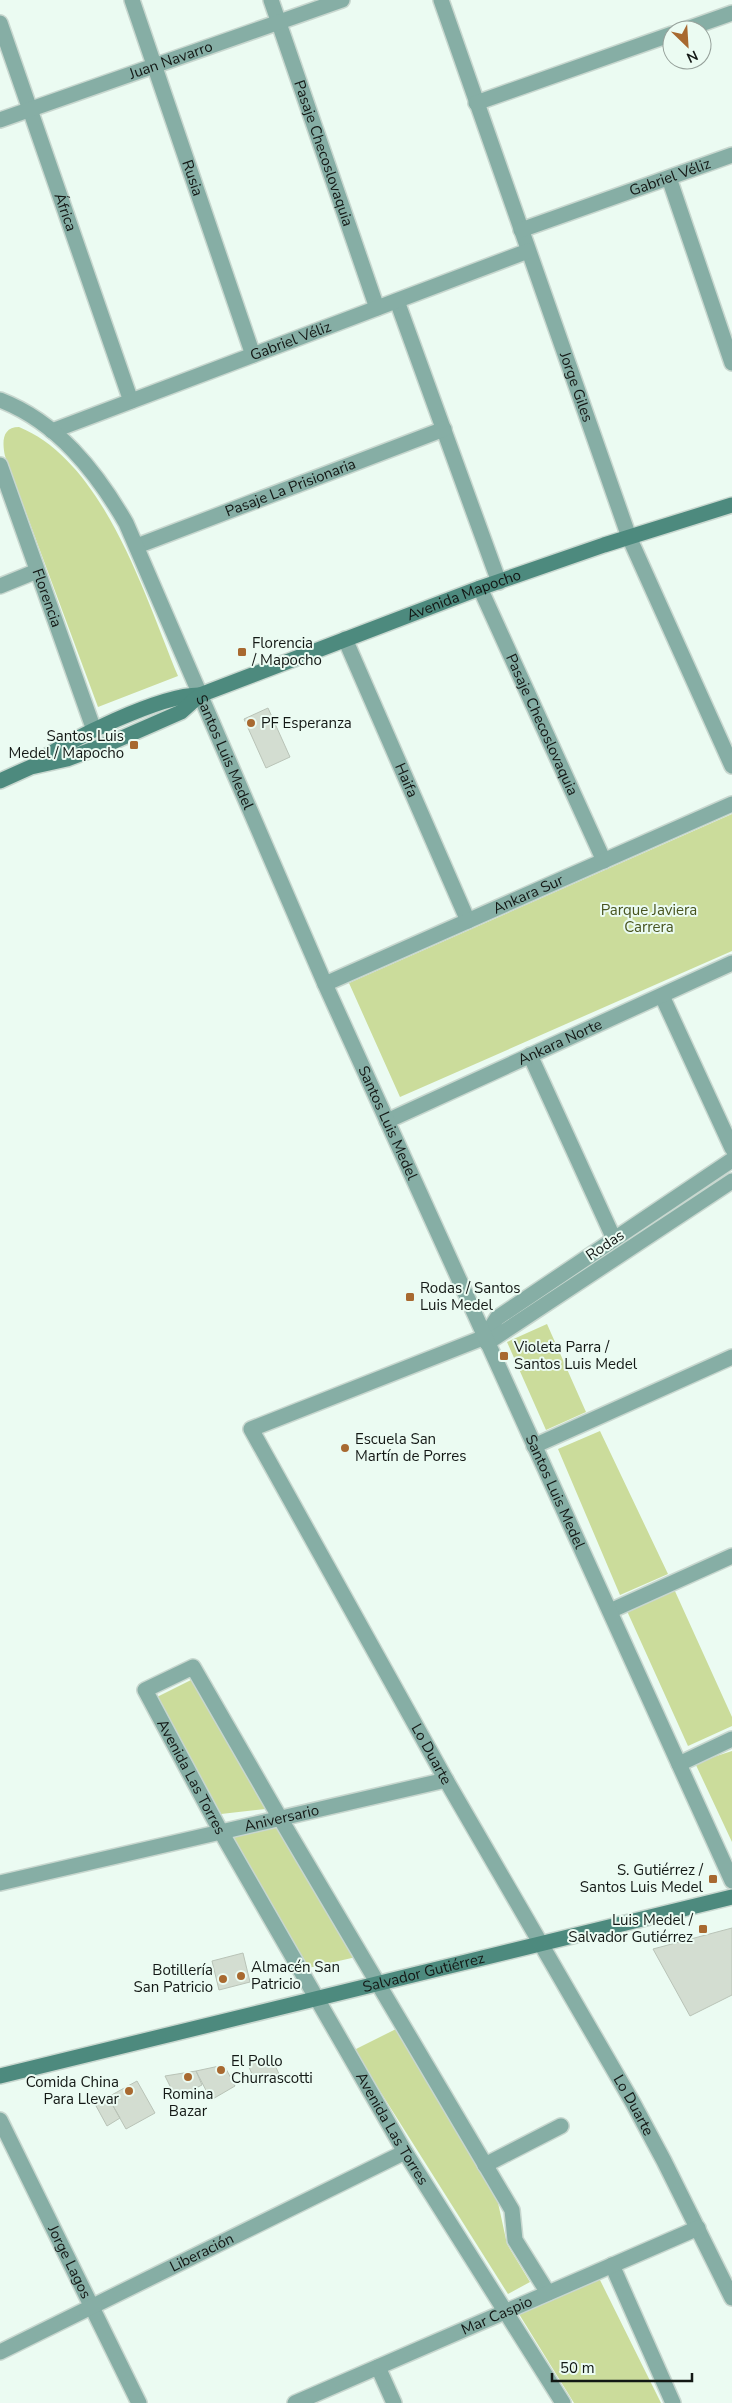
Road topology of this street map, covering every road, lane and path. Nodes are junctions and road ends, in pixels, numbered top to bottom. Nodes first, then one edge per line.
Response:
1 (132, 0) edge
2 (272, 0) edge
3 (342, 0) edge
4 (440, 0) edge
5 (732, 13) edge
6 (712, 20) edge
7 (279, 22) junction
8 (0, 23) edge
9 (662, 38) edge
10 (155, 66) junction
11 (476, 103) junction
12 (30, 110) junction
13 (0, 120) edge
14 (732, 155) edge
15 (668, 178) junction
16 (521, 230) junction
17 (528, 251) junction
18 (397, 301) junction
19 (377, 308) junction
20 (253, 355) junction
21 (732, 363) edge
22 (0, 400) edge
23 (131, 401) junction
24 (444, 429) junction
25 (52, 430) junction
26 (0, 465) edge
27 (732, 504) edge
28 (629, 537) junction
29 (137, 546) junction
30 (37, 571) junction
31 (499, 582) junction
32 (0, 586) edge
33 (480, 588) junction
34 (345, 639) junction
35 (200, 696) junction
36 (94, 730) junction
37 (115, 741) junction
38 (732, 766) edge
39 (30, 768) junction
40 (0, 780) edge
41 (732, 804) edge
42 (604, 861) junction
43 (468, 921) junction
44 (732, 964) edge
45 (324, 984) junction
46 (662, 996) junction
47 (530, 1056) junction
48 (387, 1121) junction
49 (732, 1148) edge
50 (732, 1160) edge
51 (732, 1181) edge
52 (614, 1239) junction
53 (486, 1340) junction
54 (732, 1357) edge
55 (534, 1446) junction
56 (732, 1556) edge
57 (610, 1611) junction
58 (732, 1739) edge
59 (679, 1764) junction
60 (446, 1780) junction
61 (280, 1818) junction
62 (221, 1832) junction
63 (732, 1881) edge
64 (0, 1883) edge
65 (732, 1897) edge
66 (542, 1943) junction
67 (378, 1983) junction
68 (316, 1998) junction
69 (0, 2076) edge
70 (0, 2120) edge
71 (561, 2126) dead end
72 (404, 2152) junction
73 (485, 2165) junction
74 (698, 2228) junction
75 (612, 2265) junction
76 (548, 2293) junction
77 (732, 2298) edge
78 (92, 2307) junction
79 (505, 2312) junction
80 (0, 2352) edge
81 (378, 2367) junction
82 (139, 2403) edge
83 (294, 2403) edge
84 (394, 2403) edge
85 (563, 2403) edge
86 (673, 2403) edge

1 - 10 street, Rusia
2 - 7 street, Pasaje Checoslovaquia
3 - 7 street, Juan Navarro
4 - 11 street, Jorge Giles
5 - 6 street
7 - 10 street, Juan Navarro
7 - 19 street, Pasaje Checoslovaquia
8 - 12 street, África
9 - 11 street
10 - 12 street, Juan Navarro
10 - 20 street, Rusia
11 - 16 street, Jorge Giles
12 - 13 street, Juan Navarro
12 - 23 street, África
14 - 15 street, Gabriel Véliz
15 - 16 street, Gabriel Véliz
15 - 21 street
16 - 17 street, Jorge Giles
17 - 18 street, Gabriel Véliz
17 - 28 street, Jorge Giles
18 - 19 street, Gabriel Véliz
18 - 24 street
19 - 20 street, Gabriel Véliz
20 - 23 street, Gabriel Véliz
22 - 25 street, Santos Luis Medel
23 - 25 street, Gabriel Véliz
24 - 29 street, Pasaje La Prisionaria
24 - 31 street
25 - 29 street, Santos Luis Medel
26 - 30 street, Florencia
27 - 28 main road, Avenida Mapocho
28 - 31 main road, Avenida Mapocho
28 - 38 street, Jorge Giles
29 - 35 street, Santos Luis Medel
30 - 32 street
30 - 36 street, Florencia
31 - 33 main road, Avenida Mapocho
33 - 34 main road, Avenida Mapocho
33 - 42 street, Pasaje Checoslovaquia
34 - 35 main road, Avenida Mapocho
34 - 43 street, Haifa
35 - 36 main road, Avenida Mapocho
35 - 37 main road, Avenida Mapocho
35 - 45 street, Santos Luis Medel
36 - 37 main road
36 - 39 main road, Avenida Mapocho
37 - 39 main road, Avenida Mapocho
39 - 40 main road, Avenida Mapocho
41 - 42 street, Ankara Sur
42 - 43 street, Ankara Sur
43 - 45 street, Ankara Sur
44 - 46 street, Ankara Norte
45 - 48 street, Santos Luis Medel
46 - 47 street, Ankara Norte
46 - 49 street
47 - 48 street, Ankara Norte
47 - 52 street
48 - 53 street, Santos Luis Medel
50 - 52 street, Rodas
51 - 53 street, Rodas
52 - 53 street, Rodas
53 - 55 street, Santos Luis Medel
53 - 60 street, Lo Duarte
54 - 55 street
55 - 57 street, Santos Luis Medel
56 - 57 street
57 - 59 street, Santos Luis Medel
58 - 59 street
59 - 63 street, Santos Luis Medel
60 - 61 street, Aniversario
60 - 66 street, Lo Duarte
61 - 62 street, Aniversario
61 - 62 street, Avenida Las Torres
61 - 67 street, Avenida Las Torres
62 - 64 street, Aniversario
62 - 68 street, Avenida Las Torres
65 - 66 main road, Salvador Gutiérrez
66 - 67 main road, Salvador Gutiérrez
66 - 74 street, Lo Duarte
67 - 68 main road, Salvador Gutiérrez
67 - 73 street, Avenida Las Torres
68 - 69 main road, Salvador Gutiérrez
68 - 72 street, Avenida Las Torres
70 - 78 street, Jorge Lagos
71 - 73 street
72 - 78 street, Liberación
72 - 79 street, Avenida Las Torres
73 - 76 street, Avenida Las Torres
74 - 75 street, Mar Caspio
74 - 77 street, Lo Duarte
75 - 76 street, Mar Caspio
75 - 86 street
76 - 79 street, Mar Caspio
78 - 80 street, Liberación
78 - 82 street, Jorge Lagos
79 - 81 street, Mar Caspio
79 - 85 street, Avenida Las Torres
81 - 83 street, Mar Caspio
81 - 84 street

